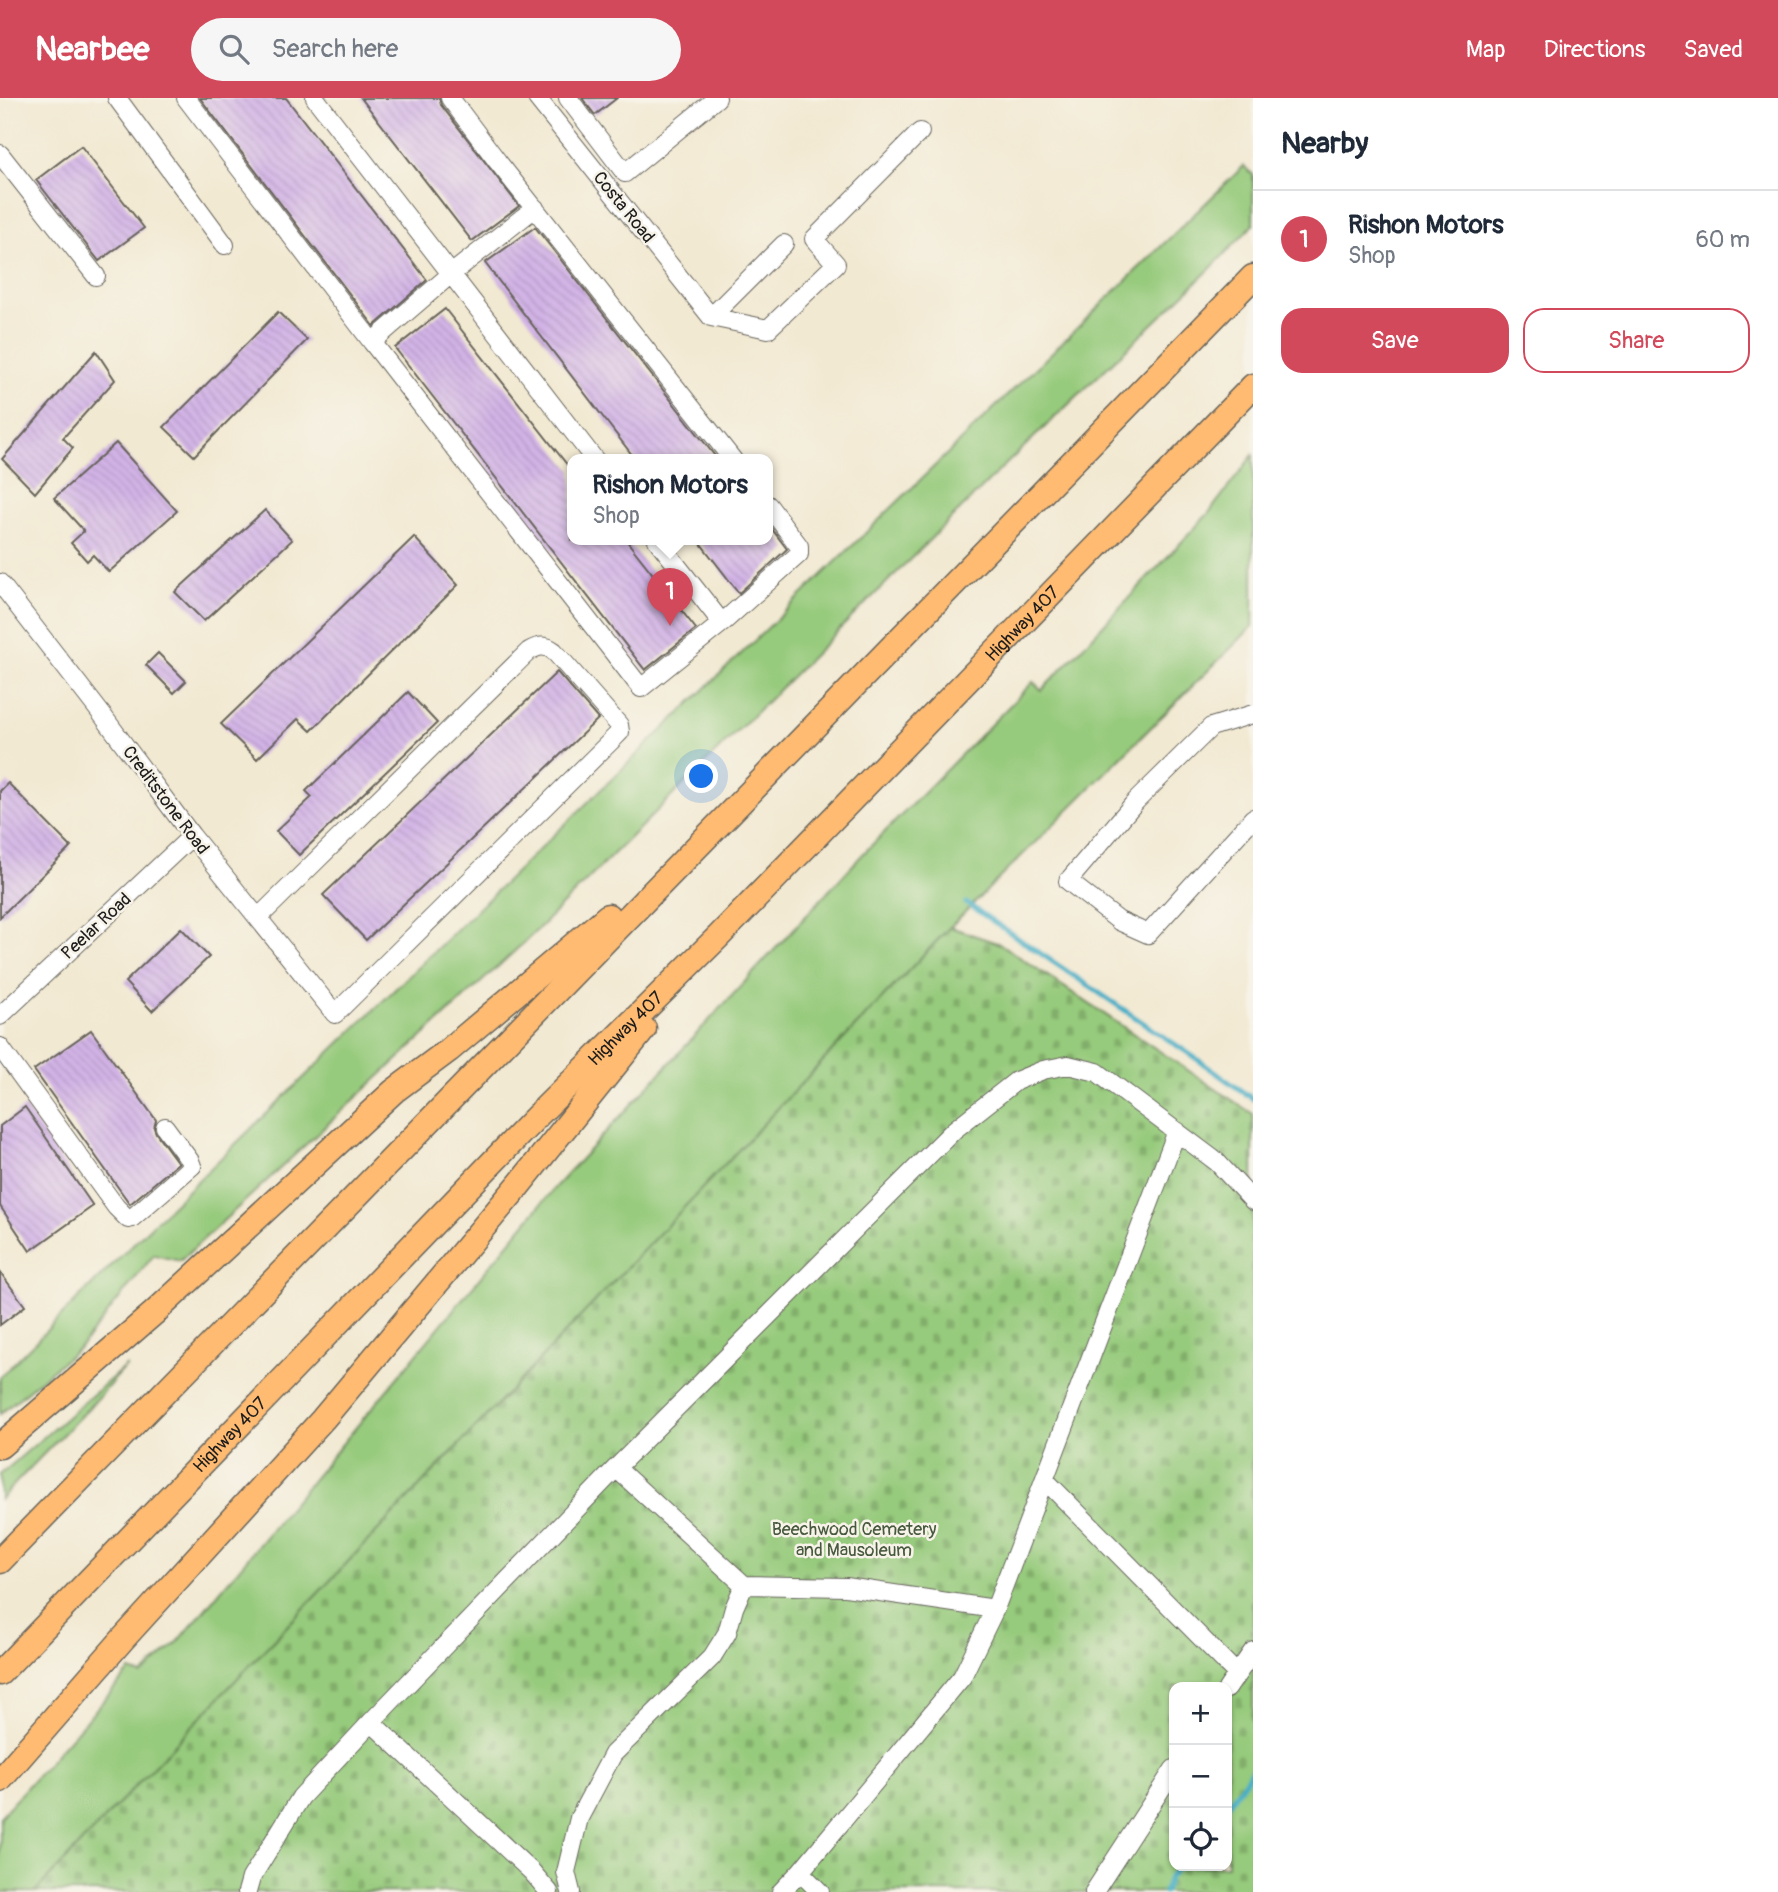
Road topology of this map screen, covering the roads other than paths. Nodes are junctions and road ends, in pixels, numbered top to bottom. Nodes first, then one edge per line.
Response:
1 (117, 98) edge
2 (186, 98) edge
3 (314, 98) edge
4 (450, 98) edge
5 (537, 98) edge
6 (568, 98) edge
7 (717, 98) edge
8 (920, 132) dead end
9 (0, 154) edge
10 (535, 208) junction
11 (784, 244) dead end
12 (225, 245) dead end
13 (451, 274) junction
14 (96, 276) dead end
15 (1253, 276) edge
16 (711, 317) junction
17 (372, 342) junction
18 (1253, 386) edge
19 (590, 454) edge
20 (728, 454) edge
21 (773, 512) edge
22 (661, 545) edge
23 (0, 583) edge
24 (722, 623) junction
25 (1253, 714) edge
26 (1253, 818) edge
27 (709, 833) junction
28 (192, 836) junction
29 (258, 918) junction
30 (719, 936) junction
31 (0, 1016) edge
32 (0, 1046) edge
33 (165, 1127) dead end
34 (1177, 1131) junction
35 (1253, 1201) edge
36 (0, 1446) edge
37 (616, 1468) junction
38 (1045, 1480) junction
39 (0, 1561) edge
40 (744, 1585) junction
41 (995, 1609) junction
42 (122, 1640) junction
43 (1253, 1651) edge
44 (0, 1673) edge
45 (1232, 1682) edge
46 (371, 1722) junction
47 (0, 1759) edge
48 (1169, 1777) edge
49 (0, 1780) edge
50 (800, 1872) junction
51 (247, 1892) edge
52 (549, 1892) edge
53 (571, 1892) edge
54 (781, 1892) edge
55 (820, 1892) edge
56 (1094, 1892) edge

1 - 12 street
2 - 17 street
3 - 13 street
4 - 10 street
5 - 16 street, Costa Road
6 - 7 street
8 - 16 street
9 - 14 street
10 - 13 street
10 - 20 street
11 - 16 street
13 - 17 street
13 - 19 street
15 - 27 highway
17 - 24 street
18 - 30 highway, Highway 407
21 - 24 street
22 - 24 street
23 - 28 street, Creditstone Road
25 - 26 street
27 - 36 highway
27 - 39 highway
28 - 29 street, Creditstone Road
28 - 31 street, Peelar Road
29 - 29 street, Creditstone Road
30 - 42 highway
30 - 44 highway, Highway 407
32 - 33 street
34 - 35 street
34 - 37 street
34 - 38 street
37 - 40 street
37 - 46 street
38 - 41 street
38 - 45 street
40 - 41 street
40 - 53 street
41 - 50 street
42 - 47 highway
42 - 49 highway
43 - 45 street
46 - 51 street
46 - 52 street
48 - 56 street
50 - 54 street
50 - 55 street

